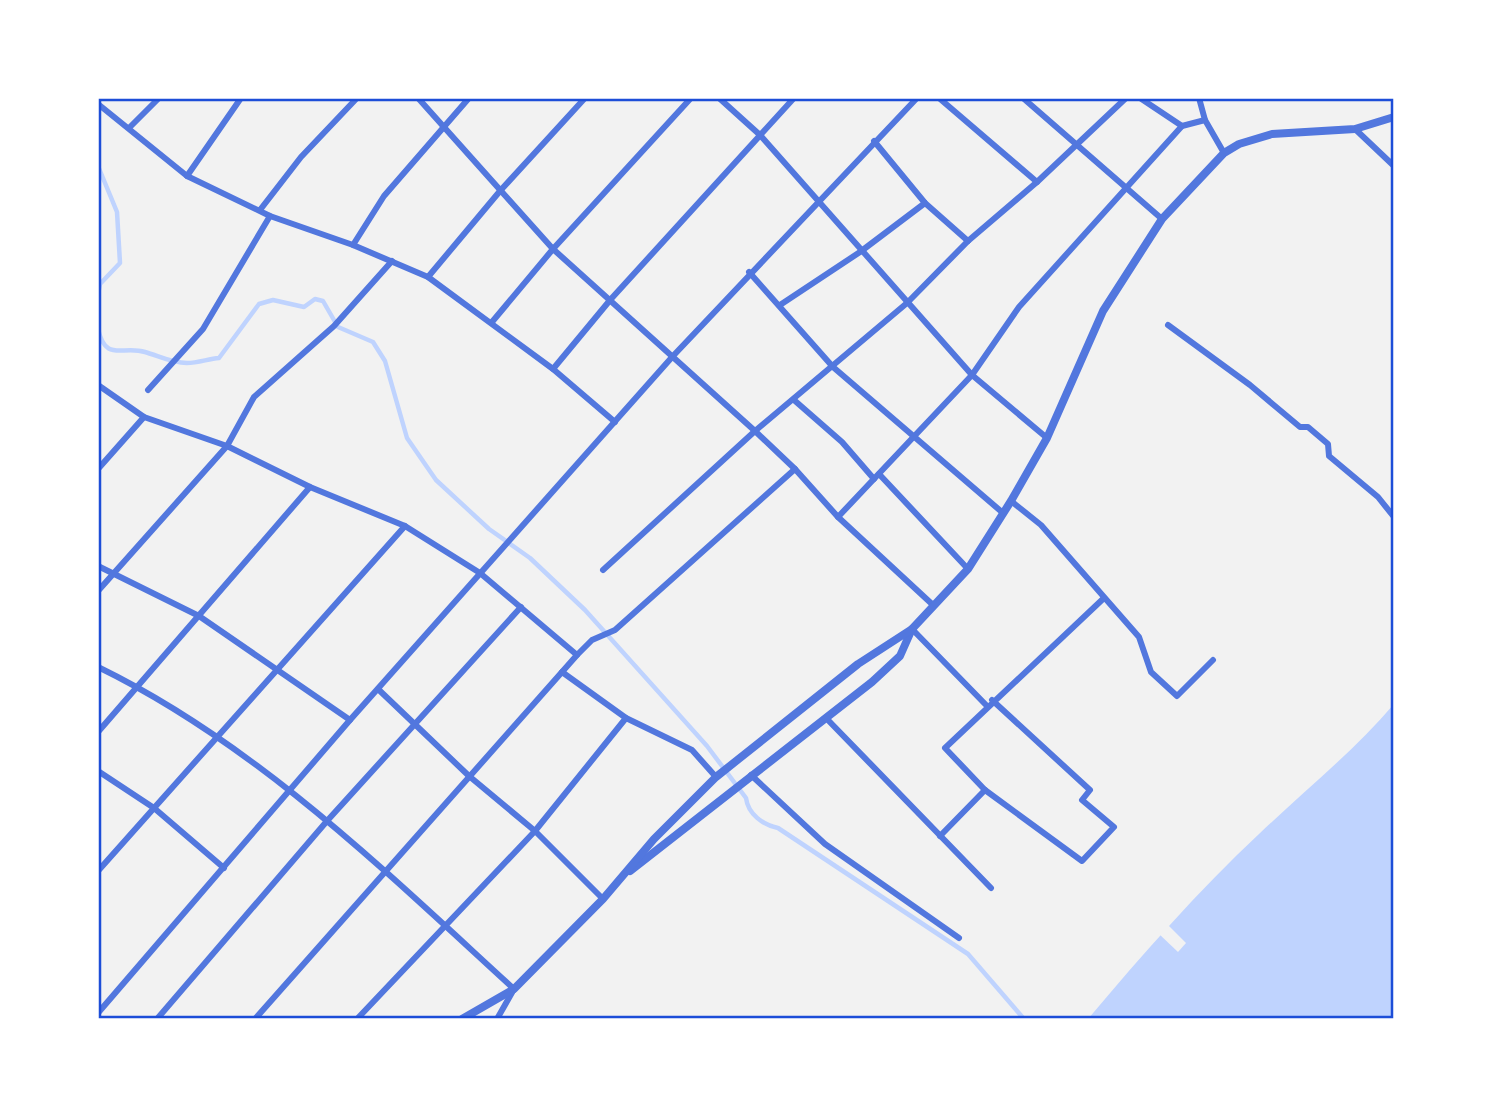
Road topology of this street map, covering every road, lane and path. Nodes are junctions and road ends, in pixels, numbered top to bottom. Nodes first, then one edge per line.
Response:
1 (159, 98) edge
2 (241, 98) edge
3 (358, 98) edge
4 (418, 98) edge
5 (469, 98) edge
6 (585, 98) edge
7 (691, 98) edge
8 (719, 98) edge
9 (794, 98) edge
10 (917, 98) edge
11 (939, 98) edge
12 (1023, 98) edge
13 (1126, 98) edge
14 (1140, 98) edge
15 (1199, 98) edge
16 (98, 104) edge
17 (1394, 117) edge
18 (1205, 120) junction
19 (1182, 125) junction
20 (442, 126) junction
21 (130, 127) junction
22 (1355, 129) junction
23 (760, 135) junction
24 (874, 141) junction
25 (1074, 145) junction
26 (1224, 153) junction
27 (1394, 166) edge
28 (187, 176) junction
29 (1037, 182) junction
30 (1126, 188) junction
31 (500, 191) junction
32 (819, 202) junction
33 (925, 203) junction
34 (260, 210) junction
35 (270, 216) junction
36 (1162, 219) junction
37 (968, 241) junction
38 (353, 245) junction
39 (553, 249) junction
40 (860, 252) junction
41 (392, 261) junction
42 (749, 272) junction
43 (428, 277) junction
44 (611, 299) junction
45 (906, 303) junction
46 (780, 305) junction
47 (492, 322) junction
48 (1168, 325) dead end
49 (673, 356) junction
50 (833, 367) junction
51 (553, 369) junction
52 (972, 375) junction
53 (98, 385) edge
54 (148, 390) dead end
55 (794, 400) junction
56 (144, 416) junction
57 (615, 422) junction
58 (755, 431) junction
59 (915, 436) junction
60 (1047, 438) junction
61 (227, 446) junction
62 (795, 469) junction
63 (98, 470) edge
64 (876, 476) junction
65 (310, 487) junction
66 (1011, 501) junction
67 (1003, 513) junction
68 (838, 517) junction
69 (1394, 517) edge
70 (405, 526) junction
71 (98, 566) edge
72 (968, 569) junction
73 (603, 570) dead end
74 (480, 573) junction
75 (112, 576) junction
76 (98, 591) edge
77 (1104, 597) junction
78 (933, 605) junction
79 (521, 607) junction
80 (199, 616) junction
81 (912, 629) junction
82 (577, 655) junction
83 (1213, 660) dead end
84 (98, 667) edge
85 (276, 669) junction
86 (562, 672) junction
87 (138, 687) junction
88 (379, 690) junction
89 (990, 703) junction
90 (626, 718) junction
91 (826, 718) junction
92 (350, 720) junction
93 (416, 724) junction
94 (98, 732) edge
95 (215, 738) junction
96 (98, 771) edge
97 (718, 775) junction
98 (469, 776) junction
99 (749, 777) junction
100 (292, 790) junction
101 (985, 790) junction
102 (154, 808) junction
103 (327, 821) junction
104 (535, 831) junction
105 (940, 836) junction
106 (224, 868) junction
107 (98, 871) edge
108 (630, 871) junction
109 (386, 874) junction
110 (991, 888) dead end
111 (603, 899) junction
112 (445, 925) junction
113 (959, 937) dead end
114 (514, 989) junction
115 (101, 1004) edge
116 (98, 1013) edge
117 (157, 1019) edge
118 (255, 1019) edge
119 (357, 1019) edge
120 (461, 1019) edge
121 (497, 1019) edge

1 - 21 street
2 - 28 street
3 - 34 street
4 - 20 street
5 - 20 street
6 - 31 street
7 - 39 street
8 - 23 street
9 - 23 street
10 - 24 street
11 - 29 street
12 - 25 street
13 - 25 street
14 - 19 street
15 - 18 street
16 - 21 street
17 - 22 street
18 - 19 street
18 - 26 street
19 - 30 street
20 - 31 street
20 - 38 street
21 - 28 street
22 - 26 street
22 - 27 street
23 - 32 street
23 - 44 street
24 - 32 street
24 - 33 street
25 - 29 street
25 - 30 street
26 - 36 street
28 - 34 street
29 - 37 street
30 - 36 street
30 - 52 street
31 - 39 street
31 - 43 street
32 - 40 street
32 - 42 street
33 - 37 street
33 - 40 street
34 - 35 street
35 - 38 street
35 - 54 street
36 - 60 street
37 - 45 street
38 - 41 street
39 - 44 street
39 - 47 street
40 - 45 street
40 - 46 street
41 - 43 street
41 - 61 street
42 - 46 street
42 - 49 street
43 - 47 street
44 - 49 street
44 - 51 street
45 - 50 street
45 - 52 street
46 - 50 street
47 - 51 street
48 - 69 street
49 - 57 street
49 - 58 street
50 - 55 street
50 - 59 street
51 - 57 street
52 - 59 street
52 - 60 street
53 - 56 street
55 - 58 street
55 - 64 street
56 - 61 street
56 - 63 street
57 - 74 street
58 - 62 street
58 - 73 street
59 - 64 street
59 - 67 street
60 - 66 street
61 - 65 street
61 - 75 street
62 - 68 street
62 - 82 street
64 - 68 street
64 - 72 street
65 - 70 street
65 - 80 street
66 - 67 street
66 - 77 street
67 - 72 street
68 - 78 street
70 - 74 street
70 - 85 street
71 - 75 street
72 - 78 street
74 - 79 street
74 - 88 street
75 - 76 street
75 - 80 street
77 - 83 street
77 - 89 street
78 - 81 street
79 - 82 street
79 - 93 street
80 - 85 street
80 - 87 street
81 - 89 street
81 - 91 street
81 - 97 street
82 - 86 street
84 - 87 street
85 - 92 street
85 - 95 street
86 - 90 street
86 - 98 street
87 - 94 street
87 - 95 street
88 - 92 street
88 - 93 street
89 - 101 street
89 - 101 street
90 - 97 street
90 - 104 street
91 - 99 street
91 - 105 street
92 - 100 street
93 - 98 street
93 - 103 street
95 - 100 street
95 - 102 street
96 - 102 street
97 - 108 street
98 - 104 street
98 - 109 street
99 - 108 street
99 - 113 street
100 - 103 street
100 - 106 street
101 - 105 street
102 - 106 street
102 - 107 street
103 - 109 street
103 - 117 street
104 - 111 street
104 - 112 street
105 - 110 street
106 - 115 street
108 - 111 street
109 - 112 street
109 - 118 street
111 - 114 street
112 - 114 street
112 - 119 street
114 - 120 street
114 - 121 street
115 - 116 street

